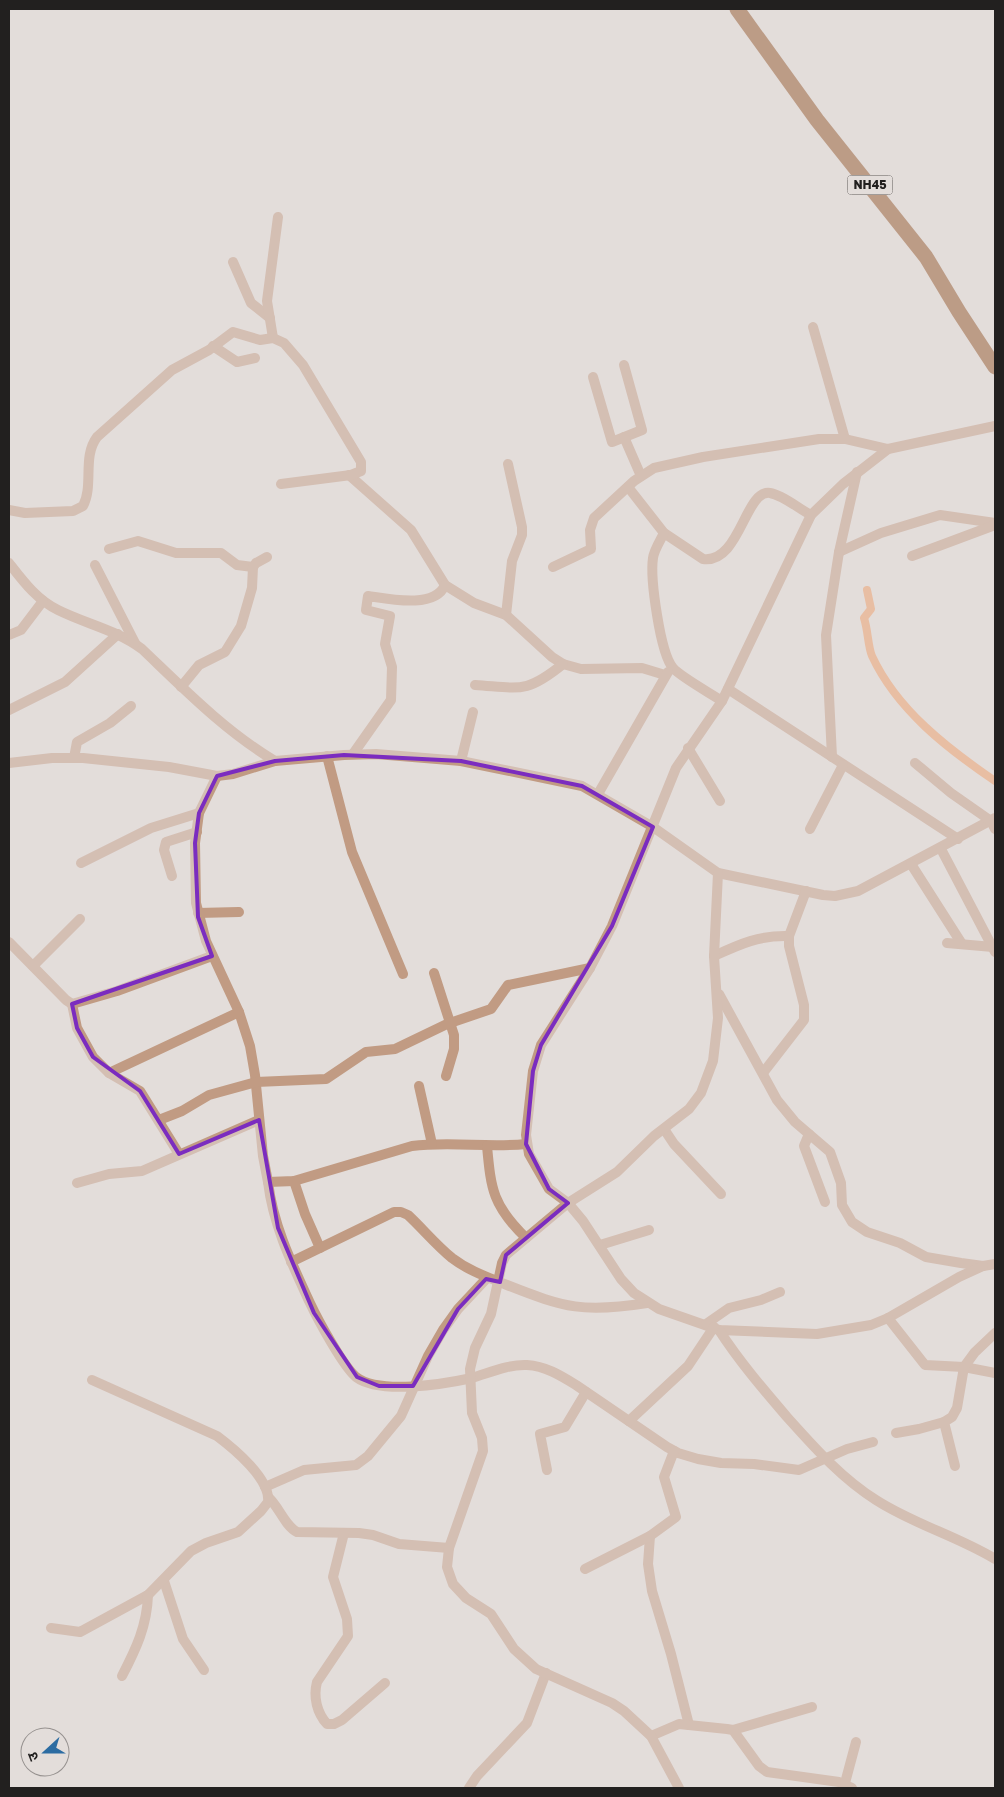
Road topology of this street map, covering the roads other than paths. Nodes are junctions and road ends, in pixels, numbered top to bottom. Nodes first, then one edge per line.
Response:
1 (737, 9) edge
2 (278, 217) dead end
3 (233, 262) dead end
4 (270, 318) junction
5 (813, 327) dead end
6 (273, 338) junction
7 (213, 346) junction
8 (255, 358) dead end
9 (624, 365) dead end
10 (995, 367) edge
11 (593, 378) dead end
12 (995, 426) edge
13 (624, 438) junction
14 (845, 439) junction
15 (888, 449) junction
16 (508, 464) dead end
17 (857, 472) junction
18 (349, 475) junction
19 (641, 476) junction
20 (281, 484) dead end
21 (628, 487) junction
22 (9, 510) edge
23 (811, 515) junction
24 (995, 524) edge
25 (664, 533) junction
26 (109, 549) dead end
27 (839, 552) junction
28 (912, 556) dead end
29 (268, 557) dead end
30 (9, 563) edge
31 (95, 565) dead end
32 (253, 567) junction
33 (553, 567) dead end
34 (444, 585) junction
35 (43, 601) junction
36 (506, 616) junction
37 (118, 634) junction
38 (9, 635) edge
39 (135, 643) junction
40 (563, 664) junction
41 (669, 671) junction
42 (475, 684) dead end
43 (181, 687) junction
44 (728, 689) junction
45 (722, 701) junction
46 (131, 706) dead end
47 (9, 710) edge
48 (473, 712) dead end
49 (688, 748) junction
50 (353, 754) junction
51 (327, 756) junction
52 (832, 757) junction
53 (74, 758) junction
54 (275, 761) junction
55 (461, 761) junction
56 (9, 763) edge
57 (915, 763) dead end
58 (844, 765) junction
59 (217, 776) junction
60 (598, 794) junction
61 (720, 801) dead end
62 (199, 813) junction
63 (994, 822) edge
64 (653, 827) junction
65 (810, 829) dead end
66 (197, 832) junction
67 (958, 839) junction
68 (941, 848) junction
69 (81, 863) dead end
70 (911, 864) junction
71 (718, 873) junction
72 (172, 876) dead end
73 (806, 891) junction
74 (239, 912) dead end
75 (198, 913) junction
76 (80, 919) dead end
77 (789, 936) junction
78 (9, 942) edge
79 (947, 943) dead end
80 (962, 944) junction
81 (994, 950) edge
82 (212, 956) junction
83 (714, 956) junction
84 (32, 966) junction
85 (590, 968) junction
86 (403, 974) dead end
87 (434, 974) dead end
88 (717, 991) junction
89 (72, 1004) junction
90 (239, 1012) junction
91 (451, 1022) junction
92 (109, 1073) junction
93 (763, 1073) junction
94 (446, 1076) dead end
95 (256, 1082) junction
96 (419, 1086) dead end
97 (159, 1120) junction
98 (258, 1120) junction
99 (664, 1129) junction
100 (809, 1134) junction
101 (432, 1144) junction
102 (526, 1144) junction
103 (488, 1146) junction
104 (179, 1154) junction
105 (294, 1181) junction
106 (268, 1182) junction
107 (77, 1183) dead end
108 (721, 1194) dead end
109 (825, 1202) dead end
110 (568, 1204) junction
111 (649, 1230) dead end
112 (526, 1238) junction
113 (600, 1245) junction
114 (320, 1248) junction
115 (291, 1262) junction
116 (995, 1264) edge
117 (983, 1266) junction
118 (486, 1279) junction
119 (500, 1282) junction
120 (780, 1292) dead end
121 (647, 1303) junction
122 (888, 1318) junction
123 (713, 1327) junction
124 (995, 1334) edge
125 (964, 1367) junction
126 (995, 1373) edge
127 (470, 1378) junction
128 (92, 1380) dead end
129 (413, 1386) junction
130 (586, 1392) junction
131 (629, 1421) junction
132 (944, 1422) junction
133 (896, 1433) dead end
134 (873, 1442) dead end
135 (674, 1451) junction
136 (825, 1460) junction
137 (955, 1466) dead end
138 (547, 1470) dead end
139 (267, 1493) junction
140 (344, 1533) junction
141 (650, 1536) junction
142 (449, 1548) junction
143 (995, 1559) edge
144 (585, 1569) dead end
145 (164, 1581) junction
146 (148, 1595) junction
147 (51, 1628) dead end
148 (204, 1670) dead end
149 (546, 1674) junction
150 (122, 1676) dead end
151 (386, 1683) dead end
152 (812, 1707) dead end
153 (689, 1725) junction
154 (733, 1730) junction
155 (651, 1736) junction
156 (856, 1742) dead end
157 (849, 1786) edge
158 (469, 1788) edge
159 (679, 1788) edge

1 - 10 highway, NH45
2 - 4 street
3 - 4 street
4 - 6 street
5 - 14 street
6 - 7 street
6 - 18 street
7 - 8 street
7 - 22 street
9 - 13 street
11 - 13 street
12 - 15 street
13 - 19 street
14 - 15 street
14 - 19 street
15 - 17 street
16 - 36 street
17 - 23 street
17 - 27 street
18 - 20 street
18 - 34 street
19 - 21 street
21 - 25 street
21 - 33 street
23 - 25 street
23 - 44 street
24 - 27 street
24 - 28 street
25 - 41 street
26 - 32 street
27 - 52 street
29 - 32 street
30 - 35 street
31 - 39 street
32 - 43 street
34 - 36 street
34 - 50 street
35 - 37 street
35 - 38 street
36 - 40 street
37 - 39 street
37 - 47 street
39 - 43 street
40 - 41 street
40 - 42 street
41 - 45 street
41 - 60 street
43 - 54 street
44 - 45 street
44 - 52 street
45 - 49 street
46 - 53 street
48 - 55 street
49 - 61 street
49 - 64 street
50 - 51 street
50 - 55 street
51 - 54 street
51 - 86 street
52 - 58 street
53 - 56 street
53 - 59 street
54 - 59 street
55 - 60 street
57 - 63 street
58 - 65 street
58 - 67 street
59 - 62 street
60 - 64 street
62 - 66 street
62 - 69 street
63 - 67 street
64 - 71 street
64 - 85 street
66 - 72 street
66 - 75 street
67 - 68 street
68 - 70 street
68 - 81 street
70 - 73 street
70 - 80 street
71 - 73 street
71 - 83 street
73 - 77 street
74 - 75 street
75 - 82 street
76 - 84 street
77 - 83 street
77 - 93 street
78 - 84 street
79 - 80 street
80 - 81 street
82 - 89 street
82 - 90 street
83 - 88 street
84 - 89 street
85 - 91 street
85 - 102 street
87 - 91 street
88 - 93 street
88 - 99 street
89 - 92 street
90 - 92 street
90 - 95 street
91 - 94 street
91 - 95 street
92 - 97 street
93 - 100 street
95 - 97 street
95 - 98 street
96 - 101 street
97 - 104 street
98 - 104 street
98 - 106 street
99 - 108 street
99 - 110 street
100 - 109 street
100 - 117 street
101 - 103 street
101 - 105 street
102 - 103 street
102 - 110 street
103 - 112 street
104 - 107 street
105 - 106 street
105 - 114 street
106 - 115 street
110 - 112 street
110 - 113 street
111 - 113 street
112 - 119 street
113 - 121 street
114 - 115 street
114 - 118 street
115 - 129 street
116 - 117 street
117 - 122 street
118 - 119 street
118 - 129 street
119 - 121 street
119 - 127 street
120 - 123 street
121 - 123 street
122 - 123 street
122 - 125 street
123 - 131 street
123 - 136 street
124 - 125 street
125 - 126 street
125 - 132 street
127 - 129 street
127 - 130 street
127 - 142 street
128 - 139 street
129 - 139 street
130 - 131 street
130 - 138 street
131 - 135 street
132 - 133 street
132 - 137 street
134 - 136 street
135 - 136 street
135 - 141 street
136 - 143 street
139 - 140 street
139 - 145 street
140 - 142 street
140 - 151 street
141 - 144 street
141 - 153 street
142 - 149 street
145 - 146 street
145 - 148 street
146 - 147 street
146 - 150 street
149 - 155 street
149 - 158 street
152 - 154 street
153 - 154 street
153 - 155 street
154 - 157 street
155 - 159 street
156 - 157 street

